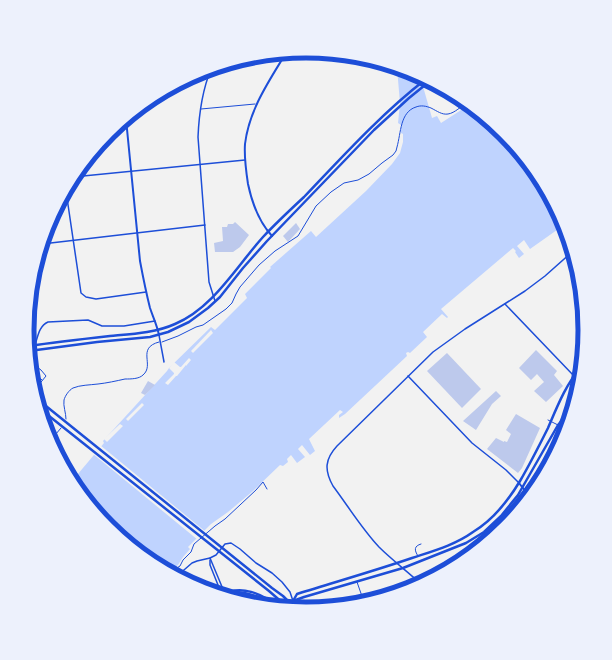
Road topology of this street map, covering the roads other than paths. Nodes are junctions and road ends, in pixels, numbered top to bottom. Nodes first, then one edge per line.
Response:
1 (282, 59) edge
2 (208, 76) edge
3 (420, 84) edge
4 (424, 85) edge
5 (256, 104) junction
6 (200, 109) junction
7 (124, 128) edge
8 (127, 128) joint
9 (373, 129) junction
10 (245, 160) junction
11 (200, 164) junction
12 (131, 171) junction
13 (82, 176) edge
14 (67, 200) edge
15 (205, 225) junction
16 (268, 232) junction
17 (138, 233) junction
18 (272, 236) junction
19 (73, 240) junction
20 (48, 243) edge
21 (568, 256) edge
22 (146, 292) junction
23 (213, 296) junction
24 (215, 301) junction
25 (505, 304) junction
26 (155, 321) junction
27 (158, 330) junction
28 (159, 335) junction
29 (35, 345) joint
30 (35, 350) edge
31 (164, 362) dead end
32 (36, 366) edge
33 (38, 376) edge
34 (408, 376) junction
35 (574, 376) joint
36 (43, 380) junction
37 (39, 384) edge
38 (44, 405) edge
39 (47, 415) edge
40 (563, 419) edge
41 (549, 420) junction
42 (558, 425) junction
43 (519, 483) junction
44 (523, 487) junction
45 (267, 489) dead end
46 (526, 491) edge
47 (421, 544) dead end
48 (418, 556) junction
49 (210, 558) junction
50 (396, 563) junction
51 (403, 568) junction
52 (175, 569) edge
53 (182, 572) edge
54 (415, 579) edge
55 (357, 581) junction
56 (219, 588) edge
57 (223, 589) edge
58 (231, 591) edge
59 (235, 593) edge
60 (362, 596) edge
61 (260, 598) edge
62 (268, 600) edge
63 (280, 601) edge
64 (288, 601) edge
65 (293, 601) junction

1 - 5 street
2 - 6 street
3 - 9 main road
4 - 9 main road
5 - 6 street
5 - 10 street
6 - 11 street
7 - 8 street
8 - 12 street
9 - 16 main road
9 - 18 main road
10 - 11 street
10 - 16 street
11 - 12 street
11 - 15 street
12 - 13 street
12 - 17 street
14 - 19 street
15 - 17 street
15 - 23 street
16 - 18 street
16 - 23 main road
17 - 19 street
17 - 22 street
18 - 24 main road
19 - 20 street
19 - 22 street
21 - 25 street
22 - 26 street
23 - 24 street
23 - 27 main road
24 - 28 main road
25 - 34 street
25 - 35 street
26 - 27 street
26 - 29 street
27 - 28 street
27 - 29 main road
28 - 30 main road
28 - 31 street
32 - 36 street
33 - 36 street
34 - 43 street
34 - 50 street
35 - 41 main road
36 - 37 street
38 - 64 main road
39 - 63 main road
40 - 42 main road
41 - 42 street
41 - 43 main road
42 - 44 main road
43 - 44 street
43 - 48 main road
44 - 46 street
44 - 51 main road
45 - 52 street
47 - 48 street
48 - 50 main road
49 - 53 street
49 - 56 street
49 - 57 street
49 - 65 street
50 - 51 street
50 - 65 main road
51 - 54 street
51 - 55 main road
55 - 60 street
55 - 65 main road
58 - 62 main road
59 - 61 main road

